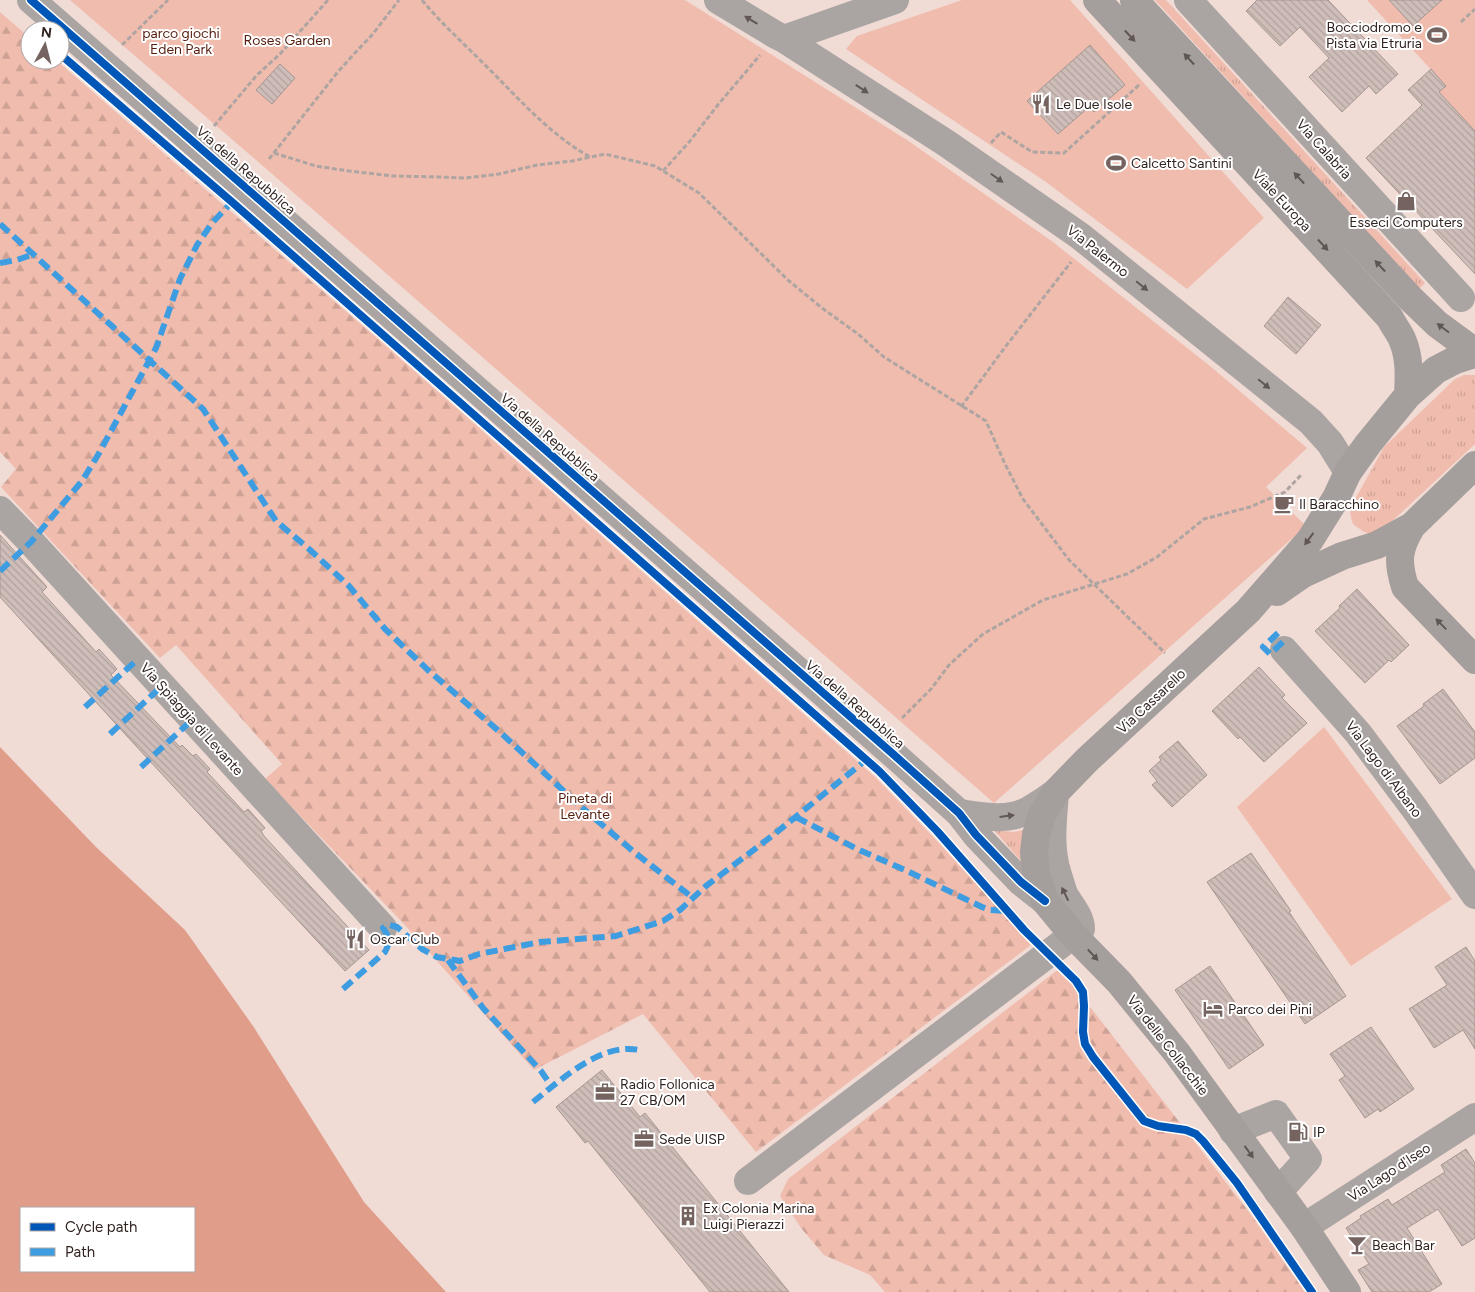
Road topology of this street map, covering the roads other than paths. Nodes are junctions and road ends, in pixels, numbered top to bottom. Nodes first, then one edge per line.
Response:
1 (31, 0) edge
2 (718, 0) edge
3 (895, 0) edge
4 (1097, 0) edge
5 (1134, 0) edge
6 (1188, 0) edge
7 (834, 22) junction
8 (780, 37) junction
9 (821, 62) junction
10 (1461, 298) dead end
11 (1475, 353) edge
12 (1408, 395) junction
13 (1475, 465) edge
14 (1348, 472) junction
15 (1336, 498) junction
16 (0, 510) edge
17 (1412, 526) junction
18 (1377, 545) junction
19 (1248, 611) junction
20 (1284, 650) dead end
21 (1475, 660) edge
22 (1055, 793) junction
23 (959, 813) junction
24 (1475, 896) edge
25 (1045, 901) junction
26 (383, 928) dead end
27 (1073, 935) junction
28 (1475, 1117) edge
29 (1233, 1130) junction
30 (748, 1181) dead end
31 (1278, 1192) junction
32 (1304, 1227) junction
33 (1347, 1292) edge

1 - 23 street, Via della Repubblica
8 -> 2 street, Via Palermo
3 - 7 street
4 -> 12 main road, Viale Europa
11 -> 5 main road, Viale Europa
6 - 10 street, Via Calabria
7 - 8 street
7 - 9 street
8 - 9 street, Via Palermo
9 -> 14 street, Via Palermo
11 - 12 main road, Via Cassarello
12 - 14 main road, Via Cassarello
13 - 17 main road, Via Cassarello
14 - 15 main road, Via Cassarello
15 - 18 main road, Via Cassarello
15 -> 19 main road, Via Cassarello
16 - 26 street, Via Spiaggia di Levante
17 - 18 main road, Via Cassarello
21 -> 17 main road
18 - 19 main road, Via Cassarello
19 - 22 main road, Via Cassarello
20 - 24 street, Via Lago di Albano
23 -> 22 street
22 - 25 main road, Via delle Collacchie
27 -> 22 street
23 - 25 street, Via della Repubblica
25 - 27 main road, Via delle Collacchie
27 -> 29 main road, Via delle Collacchie
27 - 30 street
28 - 32 street, Via Lago d'Iseo
29 -> 31 main road, Via delle Collacchie
29 - 31 street
31 - 32 main road, Via delle Collacchie
32 - 33 main road, Via delle Collacchie

